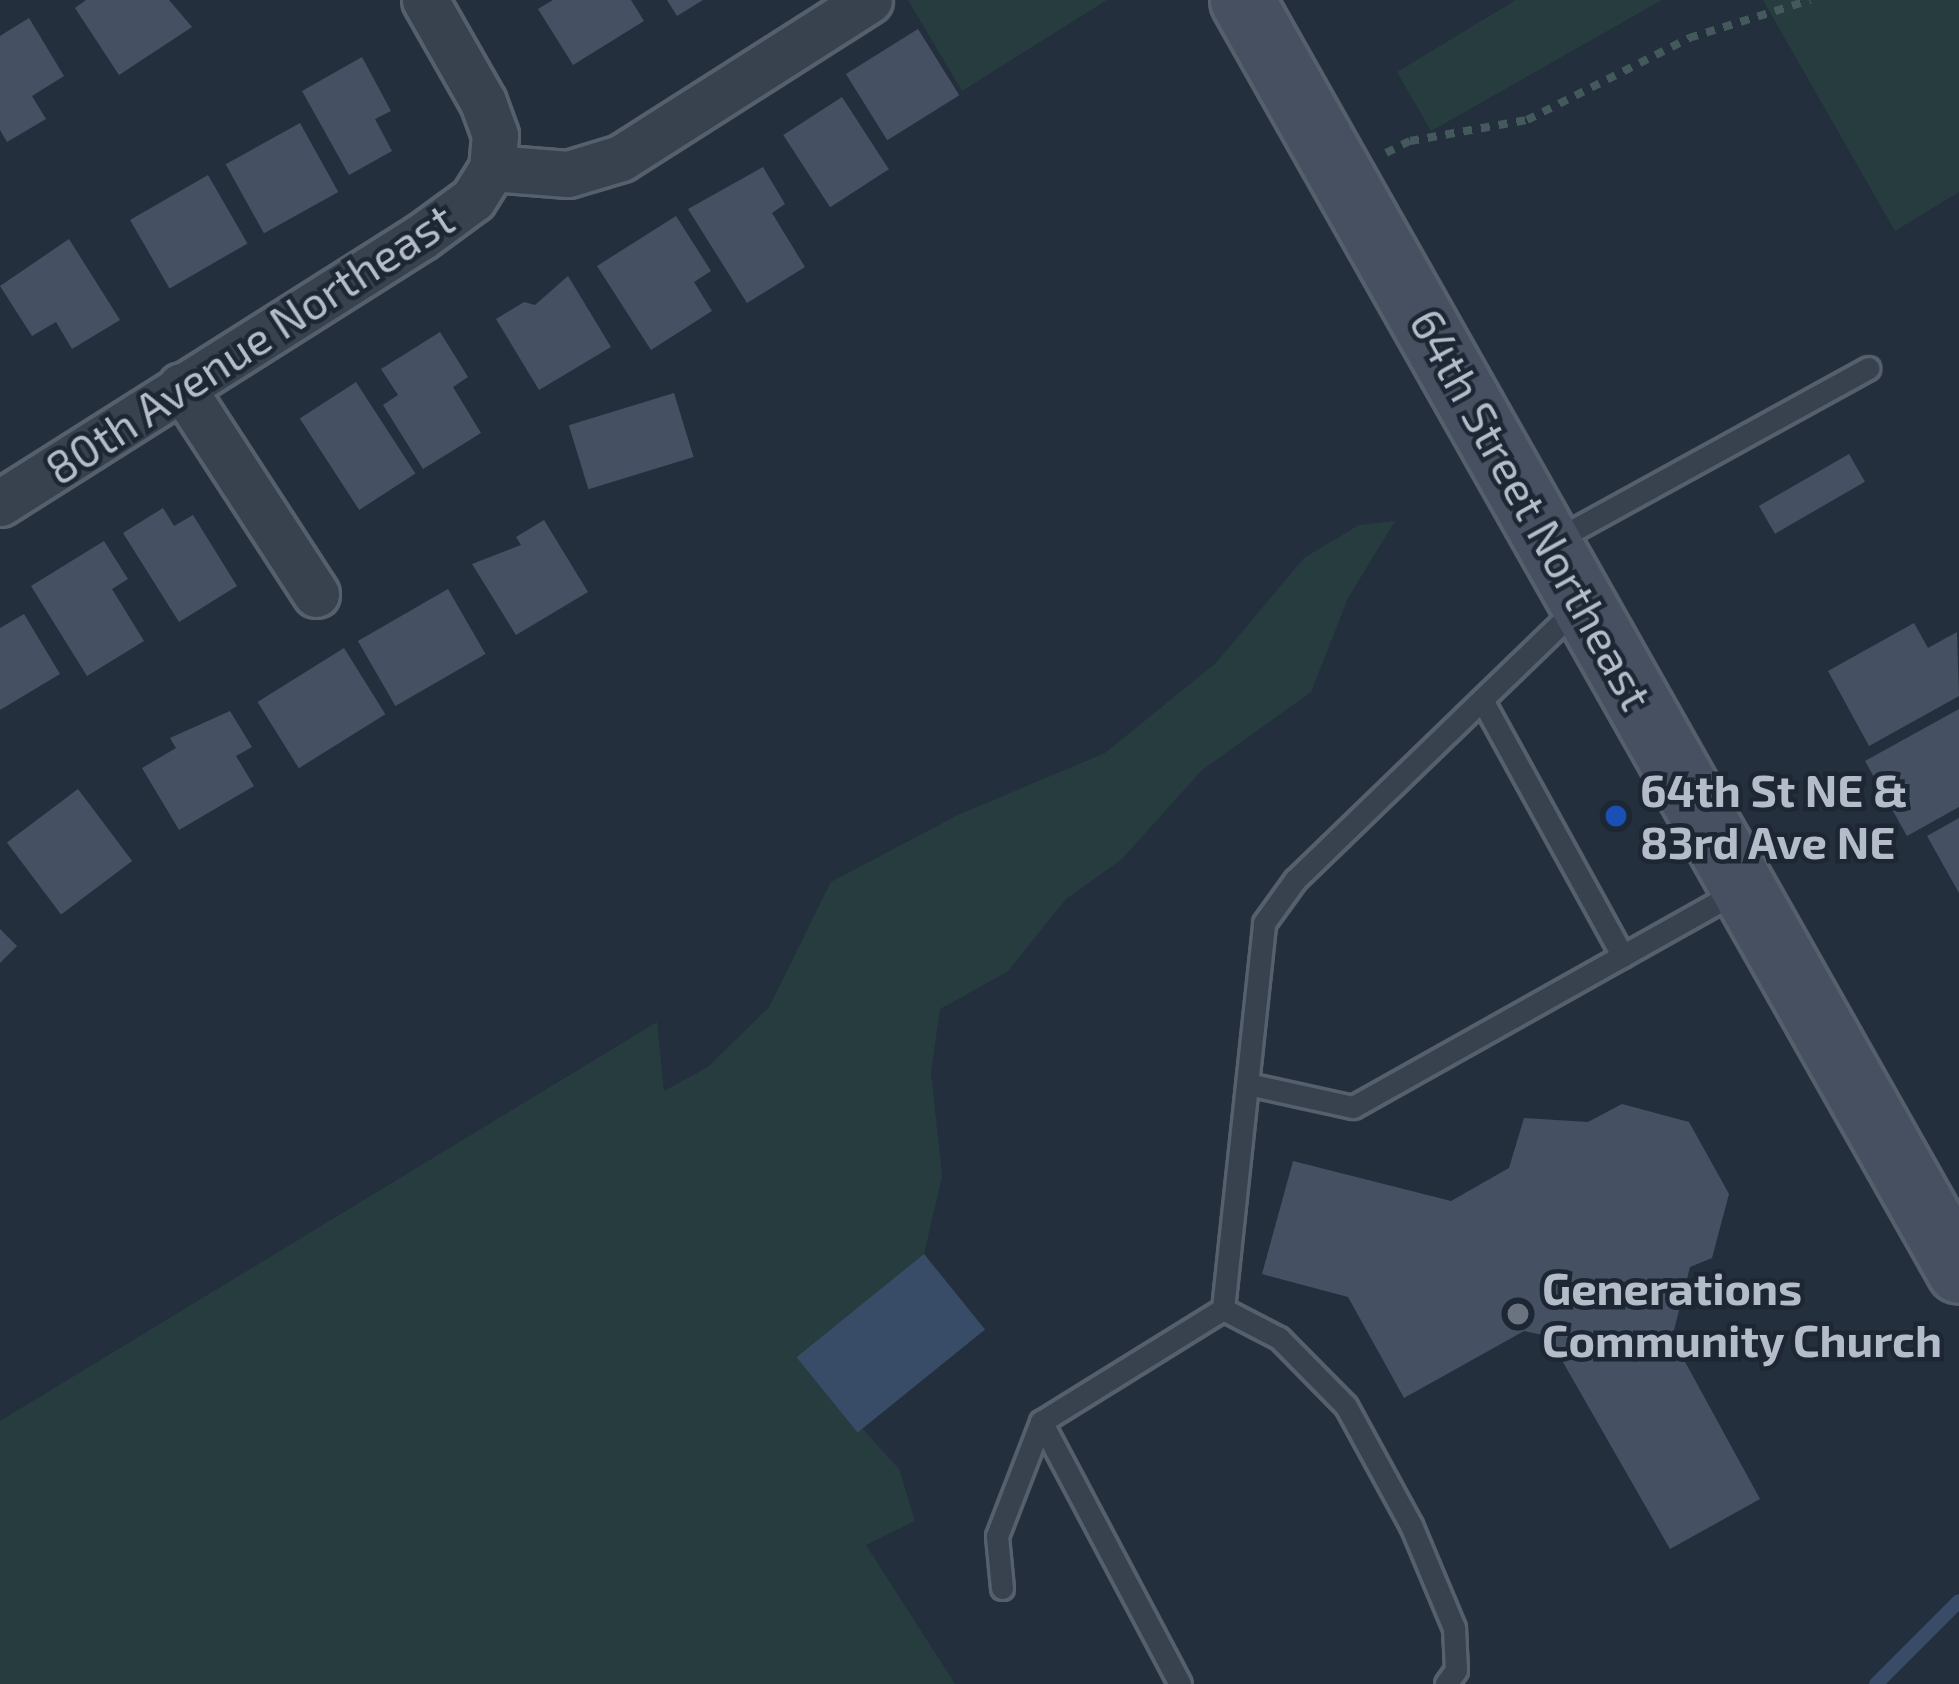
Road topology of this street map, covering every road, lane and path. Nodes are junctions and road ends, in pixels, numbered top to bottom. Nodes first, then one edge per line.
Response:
1 (425, 0) edge
2 (869, 0) edge
3 (1242, 0) edge
4 (1810, 0) edge
5 (492, 168) junction
6 (1343, 177) junction
7 (1868, 368) dead end
8 (181, 386) junction
9 (0, 503) edge
10 (1552, 542) junction
11 (316, 593) dead end
12 (1585, 601) junction
13 (1482, 700) junction
14 (1744, 887) junction
15 (1622, 956) junction
16 (1249, 1084) junction
17 (1959, 1271) edge
18 (1223, 1309) junction
19 (1041, 1422) junction
20 (1001, 1588) dead end
21 (1180, 1684) edge
22 (1446, 1684) edge

1 - 5 street
2 - 5 street, 80th Avenue Northeast
3 - 6 main road, 64th Street Northeast
4 - 6 path
5 - 8 street, 80th Avenue Northeast
6 - 10 main road, 64th Street Northeast
7 - 10 lane
8 - 9 street, 80th Avenue Northeast
8 - 11 street
10 - 12 main road, 64th Street Northeast
12 - 13 lane
12 - 14 main road, 64th Street Northeast
13 - 15 lane
13 - 16 lane
14 - 15 lane
14 - 17 main road, 64th Street Northeast
15 - 16 lane
16 - 18 lane
18 - 19 lane
18 - 22 lane
19 - 20 lane
19 - 21 lane

